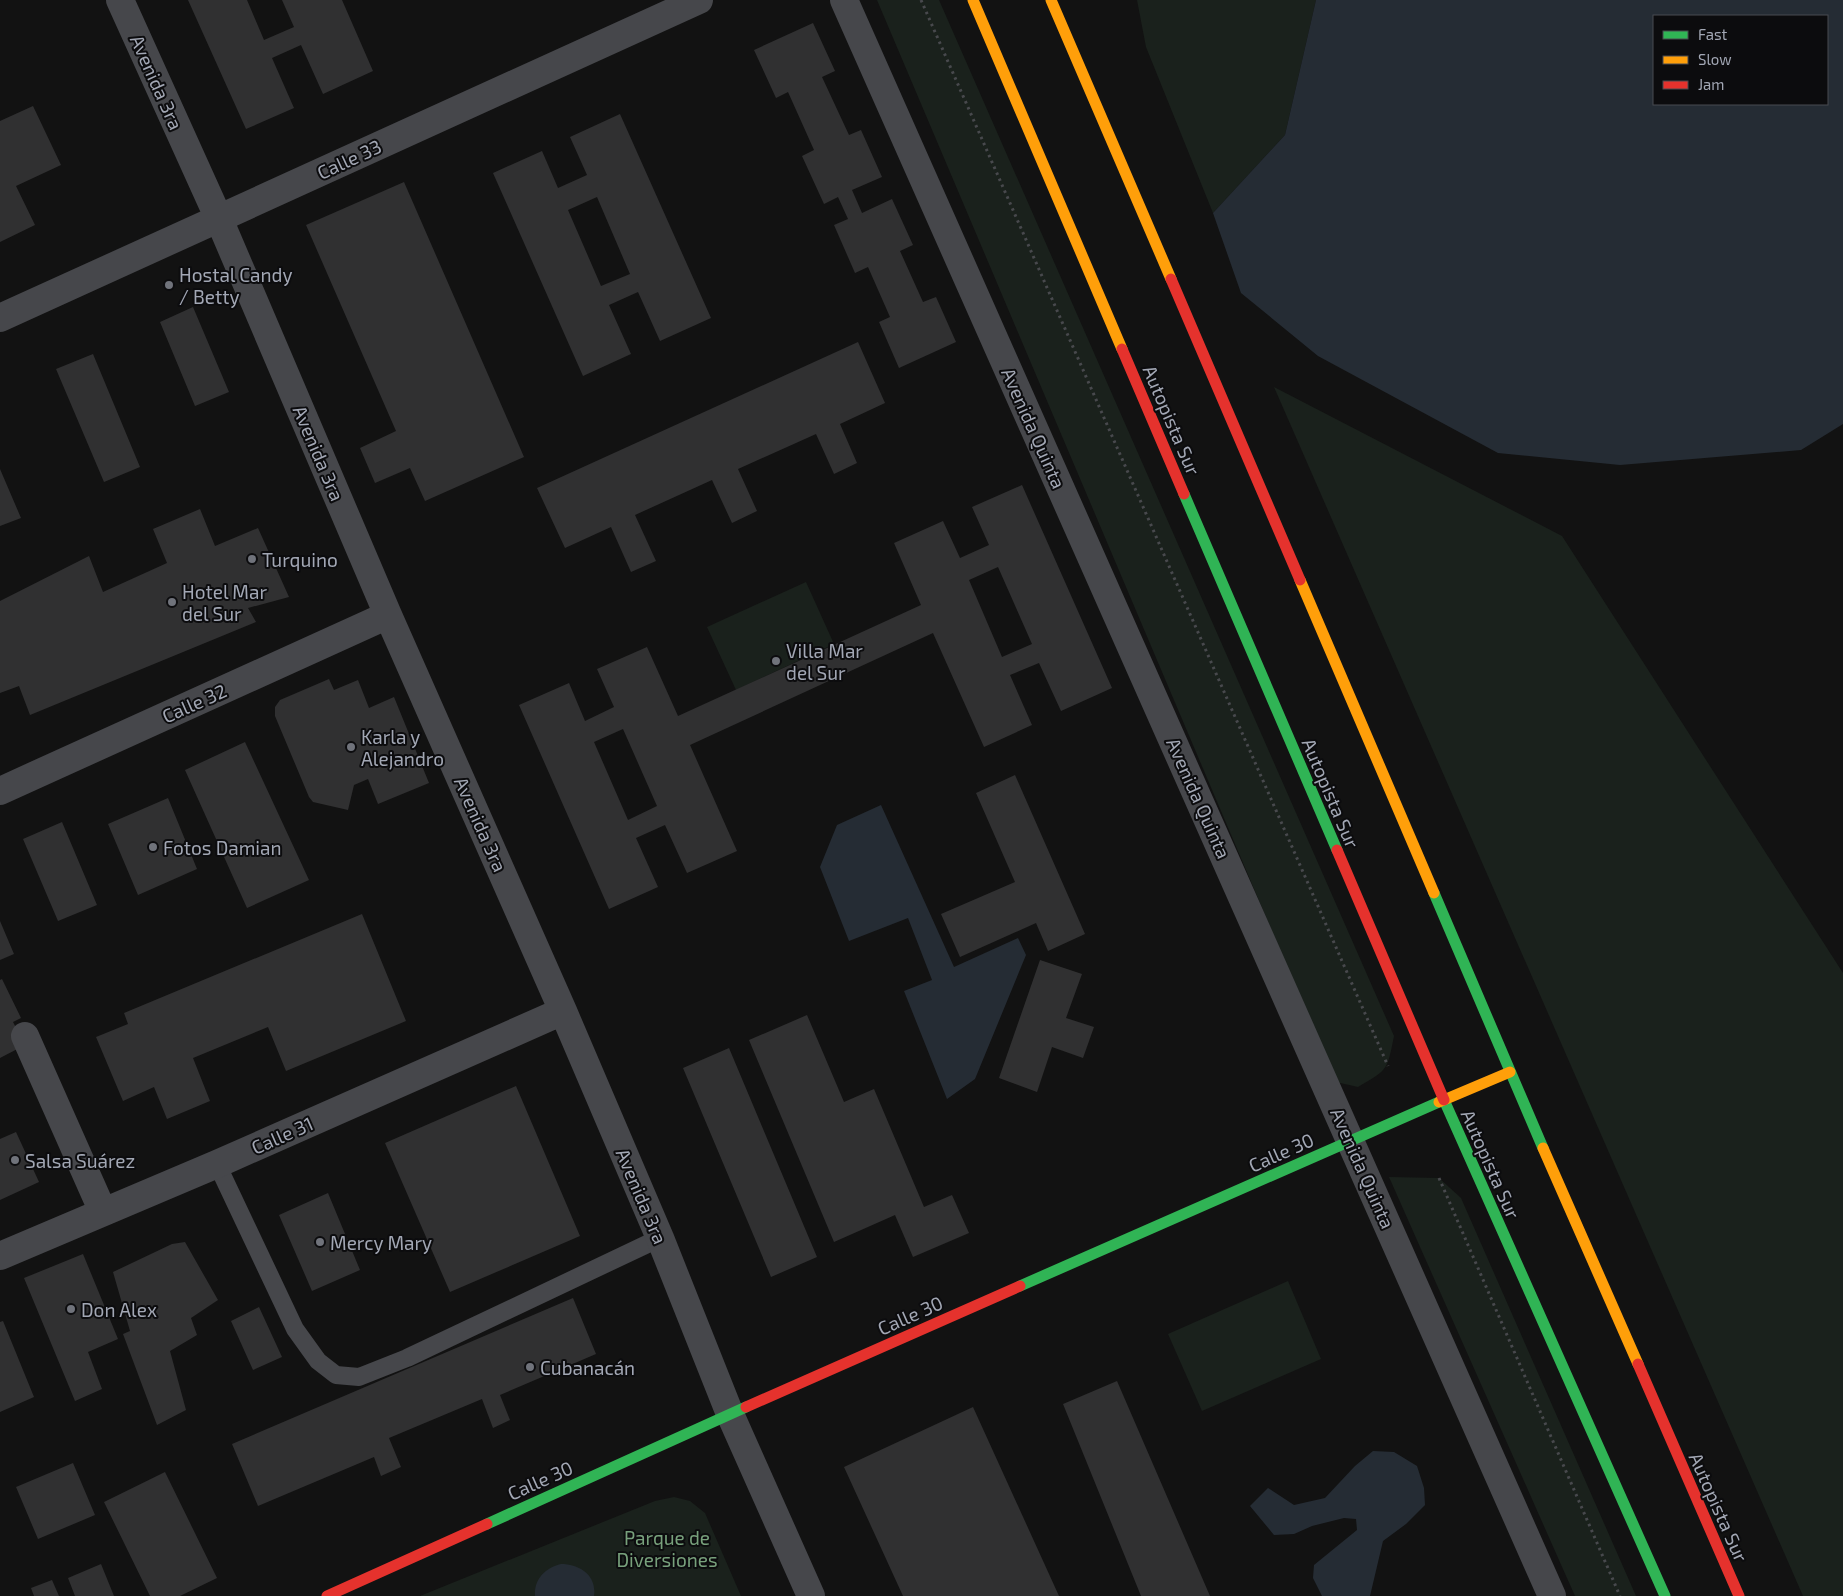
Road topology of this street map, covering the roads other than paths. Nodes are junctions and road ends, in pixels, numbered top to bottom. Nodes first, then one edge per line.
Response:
1 (120, 0) edge
2 (699, 0) edge
3 (844, 0) edge
4 (973, 0) edge
5 (1051, 0) edge
6 (219, 219) junction
7 (0, 318) edge
8 (388, 615) junction
9 (0, 791) edge
10 (563, 1011) junction
11 (25, 1036) dead end
12 (1510, 1072) junction
13 (1444, 1101) junction
14 (1351, 1140) junction
15 (217, 1164) junction
16 (103, 1212) junction
17 (660, 1238) junction
18 (0, 1256) edge
19 (730, 1414) junction
20 (327, 1596) edge
21 (811, 1596) edge
22 (1552, 1596) edge
23 (1665, 1596) edge
24 (1739, 1596) edge

1 - 6 street, Avenida 3ra
2 - 6 street, Calle 33
3 - 14 street, Avenida Quinta
4 - 13 main road, Autopista Sur
5 - 12 main road, Autopista Sur
6 - 7 street, Calle 33
6 - 8 street, Avenida 3ra
8 - 9 street, Calle 32
8 - 10 street, Avenida 3ra
10 - 15 street, Calle 31
10 - 17 street, Avenida 3ra
11 - 16 street
12 - 13 main road, Calle 30
12 - 24 main road, Autopista Sur
13 - 14 main road, Calle 30
13 - 23 main road, Autopista Sur
14 - 19 main road, Calle 30
14 - 22 street, Avenida Quinta
15 - 16 street, Calle 31
15 - 17 lane
16 - 18 street, Calle 31
17 - 19 street, Avenida 3ra
19 - 20 main road, Calle 30
19 - 21 street, Avenida 3ra

